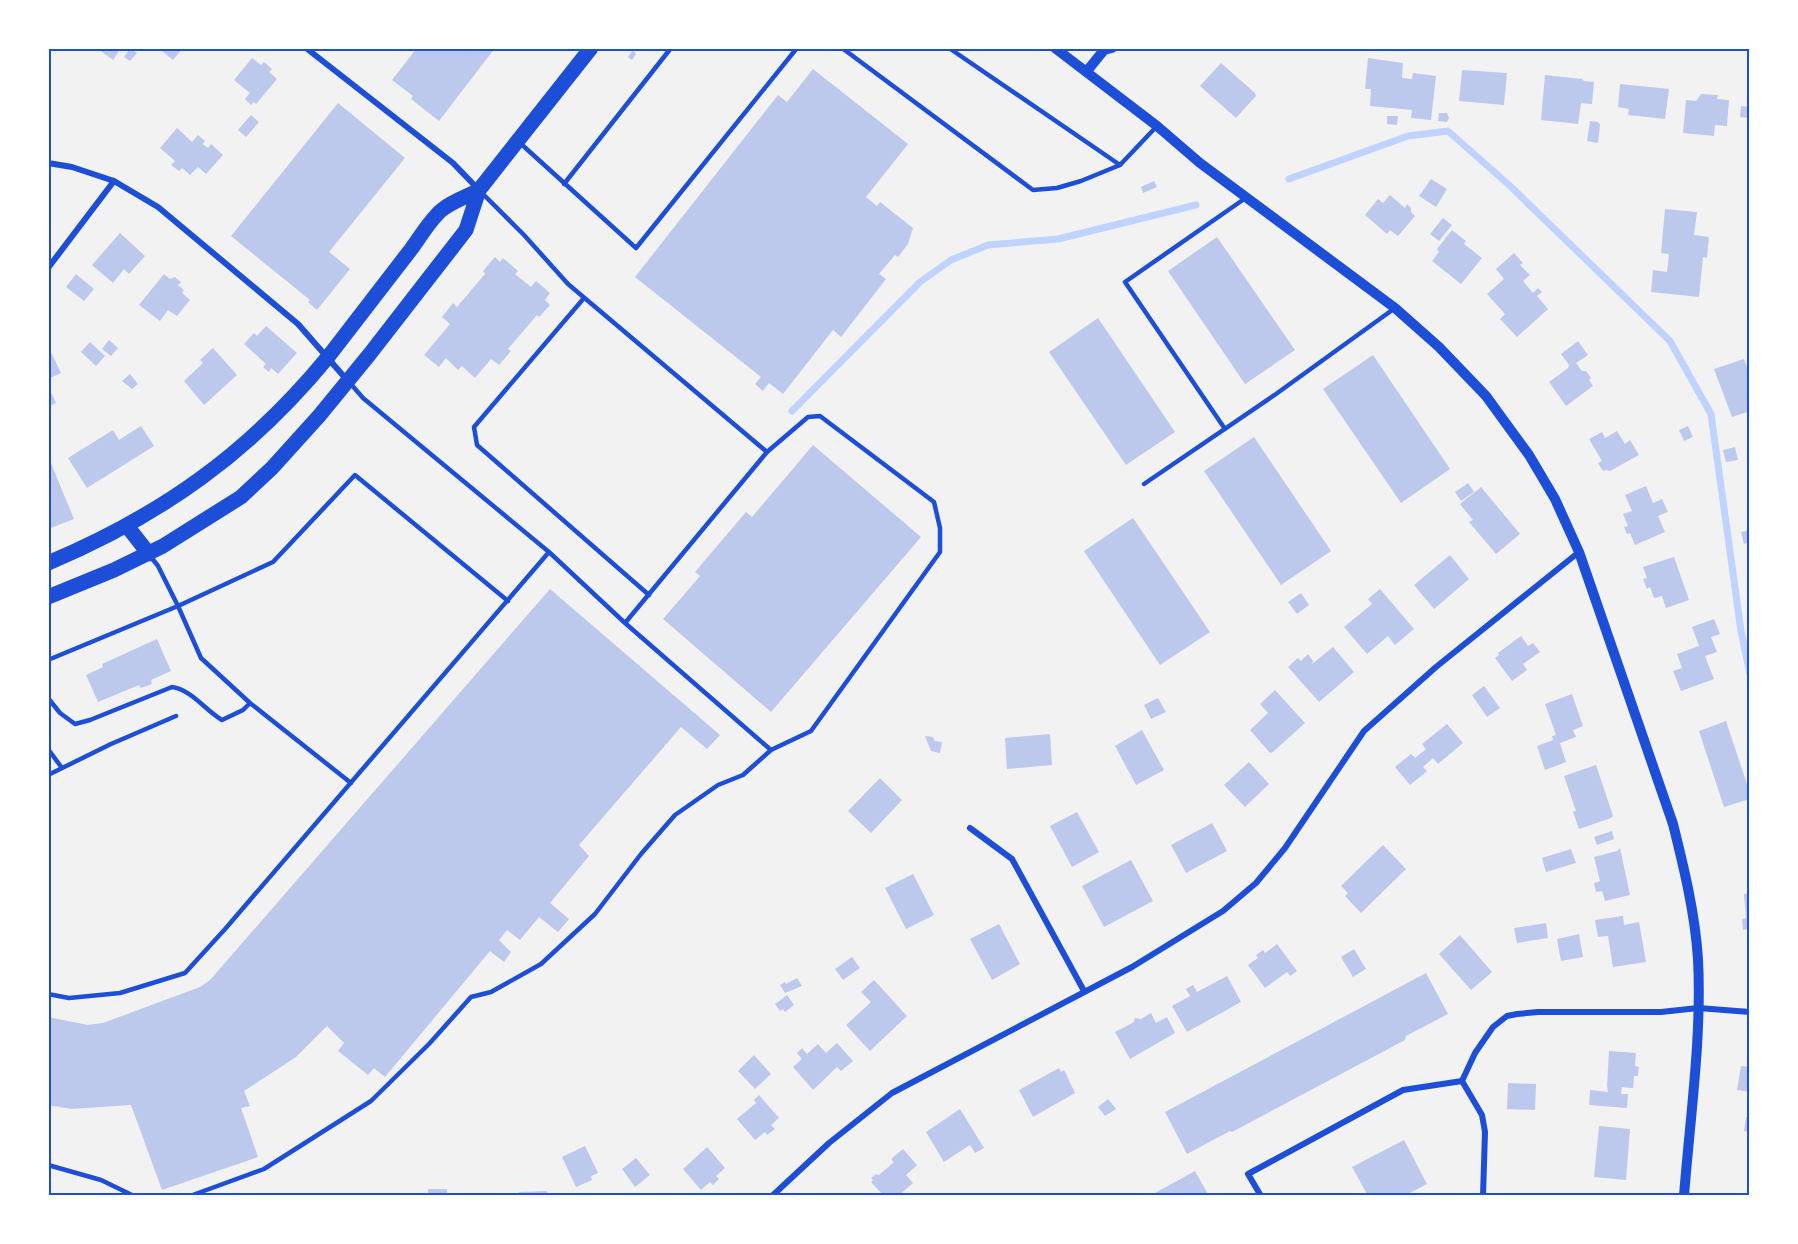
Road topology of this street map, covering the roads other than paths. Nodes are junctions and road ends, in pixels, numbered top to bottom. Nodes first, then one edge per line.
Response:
1 (306, 48) edge
2 (591, 48) edge
3 (671, 48) edge
4 (796, 48) edge
5 (842, 48) edge
6 (949, 48) edge
7 (1054, 48) edge
8 (1112, 48) edge
9 (1087, 71) junction
10 (1156, 126) junction
11 (518, 141) junction
12 (48, 163) edge
13 (1120, 165) junction
14 (114, 181) junction
15 (564, 183) junction
16 (479, 190) junction
17 (1248, 197) junction
18 (48, 268) edge
19 (584, 298) junction
20 (1395, 308) junction
21 (328, 356) junction
22 (348, 381) junction
23 (1225, 429) junction
24 (766, 452) junction
25 (1144, 484) dead end
26 (127, 526) junction
27 (549, 552) junction
28 (1579, 552) junction
29 (149, 554) junction
30 (48, 563) edge
31 (649, 595) junction
32 (48, 597) edge
33 (508, 601) junction
34 (178, 606) junction
35 (626, 623) junction
36 (48, 660) edge
37 (48, 698) edge
38 (250, 703) junction
39 (176, 716) dead end
40 (48, 749) edge
41 (771, 750) junction
42 (62, 768) junction
43 (48, 775) edge
44 (351, 783) junction
45 (970, 828) dead end
46 (1084, 991) junction
47 (48, 994) edge
48 (1698, 1008) junction
49 (1750, 1012) edge
50 (1462, 1081) junction
51 (48, 1165) edge
52 (134, 1196) edge
53 (190, 1196) edge
54 (772, 1196) edge
55 (1261, 1196) edge
56 (1483, 1196) edge
57 (1684, 1196) edge

1 - 16 street
2 - 11 main road
3 - 15 lane
4 - 15 lane
5 - 13 lane
6 - 13 lane
7 - 9 street
8 - 9 street
9 - 10 street
10 - 13 lane
10 - 17 street
11 - 15 lane
11 - 16 main road
12 - 14 street
14 - 18 street
14 - 21 street
16 - 19 lane
16 - 21 main road
16 - 22 main road
17 - 20 street
17 - 23 lane
19 - 24 lane
19 - 31 lane
20 - 23 lane
20 - 28 street
21 - 22 street
21 - 26 main road
22 - 27 lane
22 - 29 main road
23 - 25 lane
24 - 31 lane
24 - 41 lane
26 - 29 main road
26 - 30 main road
27 - 33 lane
27 - 35 lane
28 - 46 street
28 - 48 street
29 - 32 main road
29 - 34 lane
31 - 35 lane
33 - 34 lane
33 - 44 lane
34 - 36 lane
34 - 38 lane
35 - 41 lane
37 - 38 lane
38 - 44 lane
39 - 42 lane
40 - 42 lane
41 - 53 lane
42 - 43 lane
44 - 47 lane
45 - 46 street
46 - 54 street
48 - 49 street
48 - 50 street
48 - 57 street
50 - 55 street
50 - 56 street
51 - 52 lane

